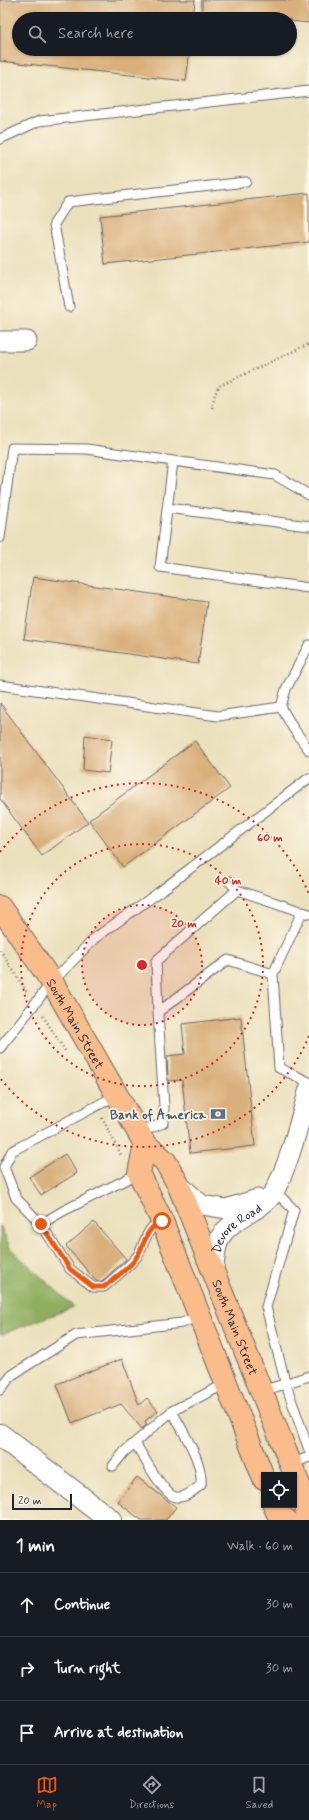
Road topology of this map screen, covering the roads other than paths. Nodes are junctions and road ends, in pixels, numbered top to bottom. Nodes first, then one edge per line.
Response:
1 (309, 91) edge
2 (0, 139) edge
3 (246, 182) dead end
4 (69, 306) dead end
5 (0, 341) edge
6 (27, 341) dead end
7 (173, 461) junction
8 (309, 494) edge
9 (167, 508) junction
10 (309, 526) edge
11 (0, 538) edge
12 (309, 588) edge
13 (309, 645) edge
14 (0, 685) edge
15 (281, 707) junction
16 (309, 750) edge
17 (309, 778) edge
18 (229, 881) dead end
19 (237, 890) junction
20 (0, 907) edge
21 (305, 913) edge
22 (273, 974) junction
23 (52, 982) junction
24 (158, 1012) junction
25 (0, 1048) edge
26 (309, 1082) edge
27 (309, 1089) edge
28 (117, 1095) junction
29 (142, 1139) junction
30 (139, 1173) junction
31 (178, 1184) junction
32 (275, 1191) junction
33 (162, 1221) junction
34 (41, 1224) junction
35 (214, 1273) junction
36 (200, 1315) junction
37 (308, 1378) edge
38 (227, 1383) junction
39 (286, 1385) junction
40 (0, 1390) edge
41 (262, 1391) junction
42 (172, 1411) junction
43 (0, 1435) edge
44 (135, 1443) junction
45 (309, 1450) edge
46 (300, 1461) edge
47 (113, 1466) dead end
48 (261, 1472) edge
49 (275, 1508) edge
50 (100, 1517) edge
51 (286, 1520) edge
52 (307, 1520) edge

1 - 2 lane
3 - 4 lane
5 - 6 street
7 - 8 lane
7 - 9 lane
7 - 11 lane
9 - 10 lane
9 - 12 lane
13 - 15 lane
14 - 15 lane
15 - 16 lane
17 - 23 lane
18 - 19 lane
19 - 21 lane
19 - 24 lane
20 - 23 highway, South Main Street
21 - 22 lane
22 - 24 lane
22 - 26 lane
23 - 25 lane
23 - 28 highway, South Main Street
24 - 29 lane
27 - 32 street, Devore Road
28 - 29 highway, South Main Street
28 - 34 lane
29 - 30 highway
29 - 31 highway, South Main Street
30 - 33 highway
30 - 34 lane
31 - 32 street, Devore Road
31 - 35 highway, South Main Street
32 - 35 street, Devore Road
32 - 39 lane
33 - 34 lane
33 - 36 highway
35 - 41 highway, South Main Street
36 - 38 highway
36 - 40 lane
37 - 39 lane
38 - 42 lane
38 - 48 highway
39 - 41 lane
39 - 45 lane
41 - 46 highway, South Main Street
42 - 44 lane
42 - 44 lane
43 - 50 street
44 - 47 lane
46 - 52 highway, South Main Street
49 - 51 highway

